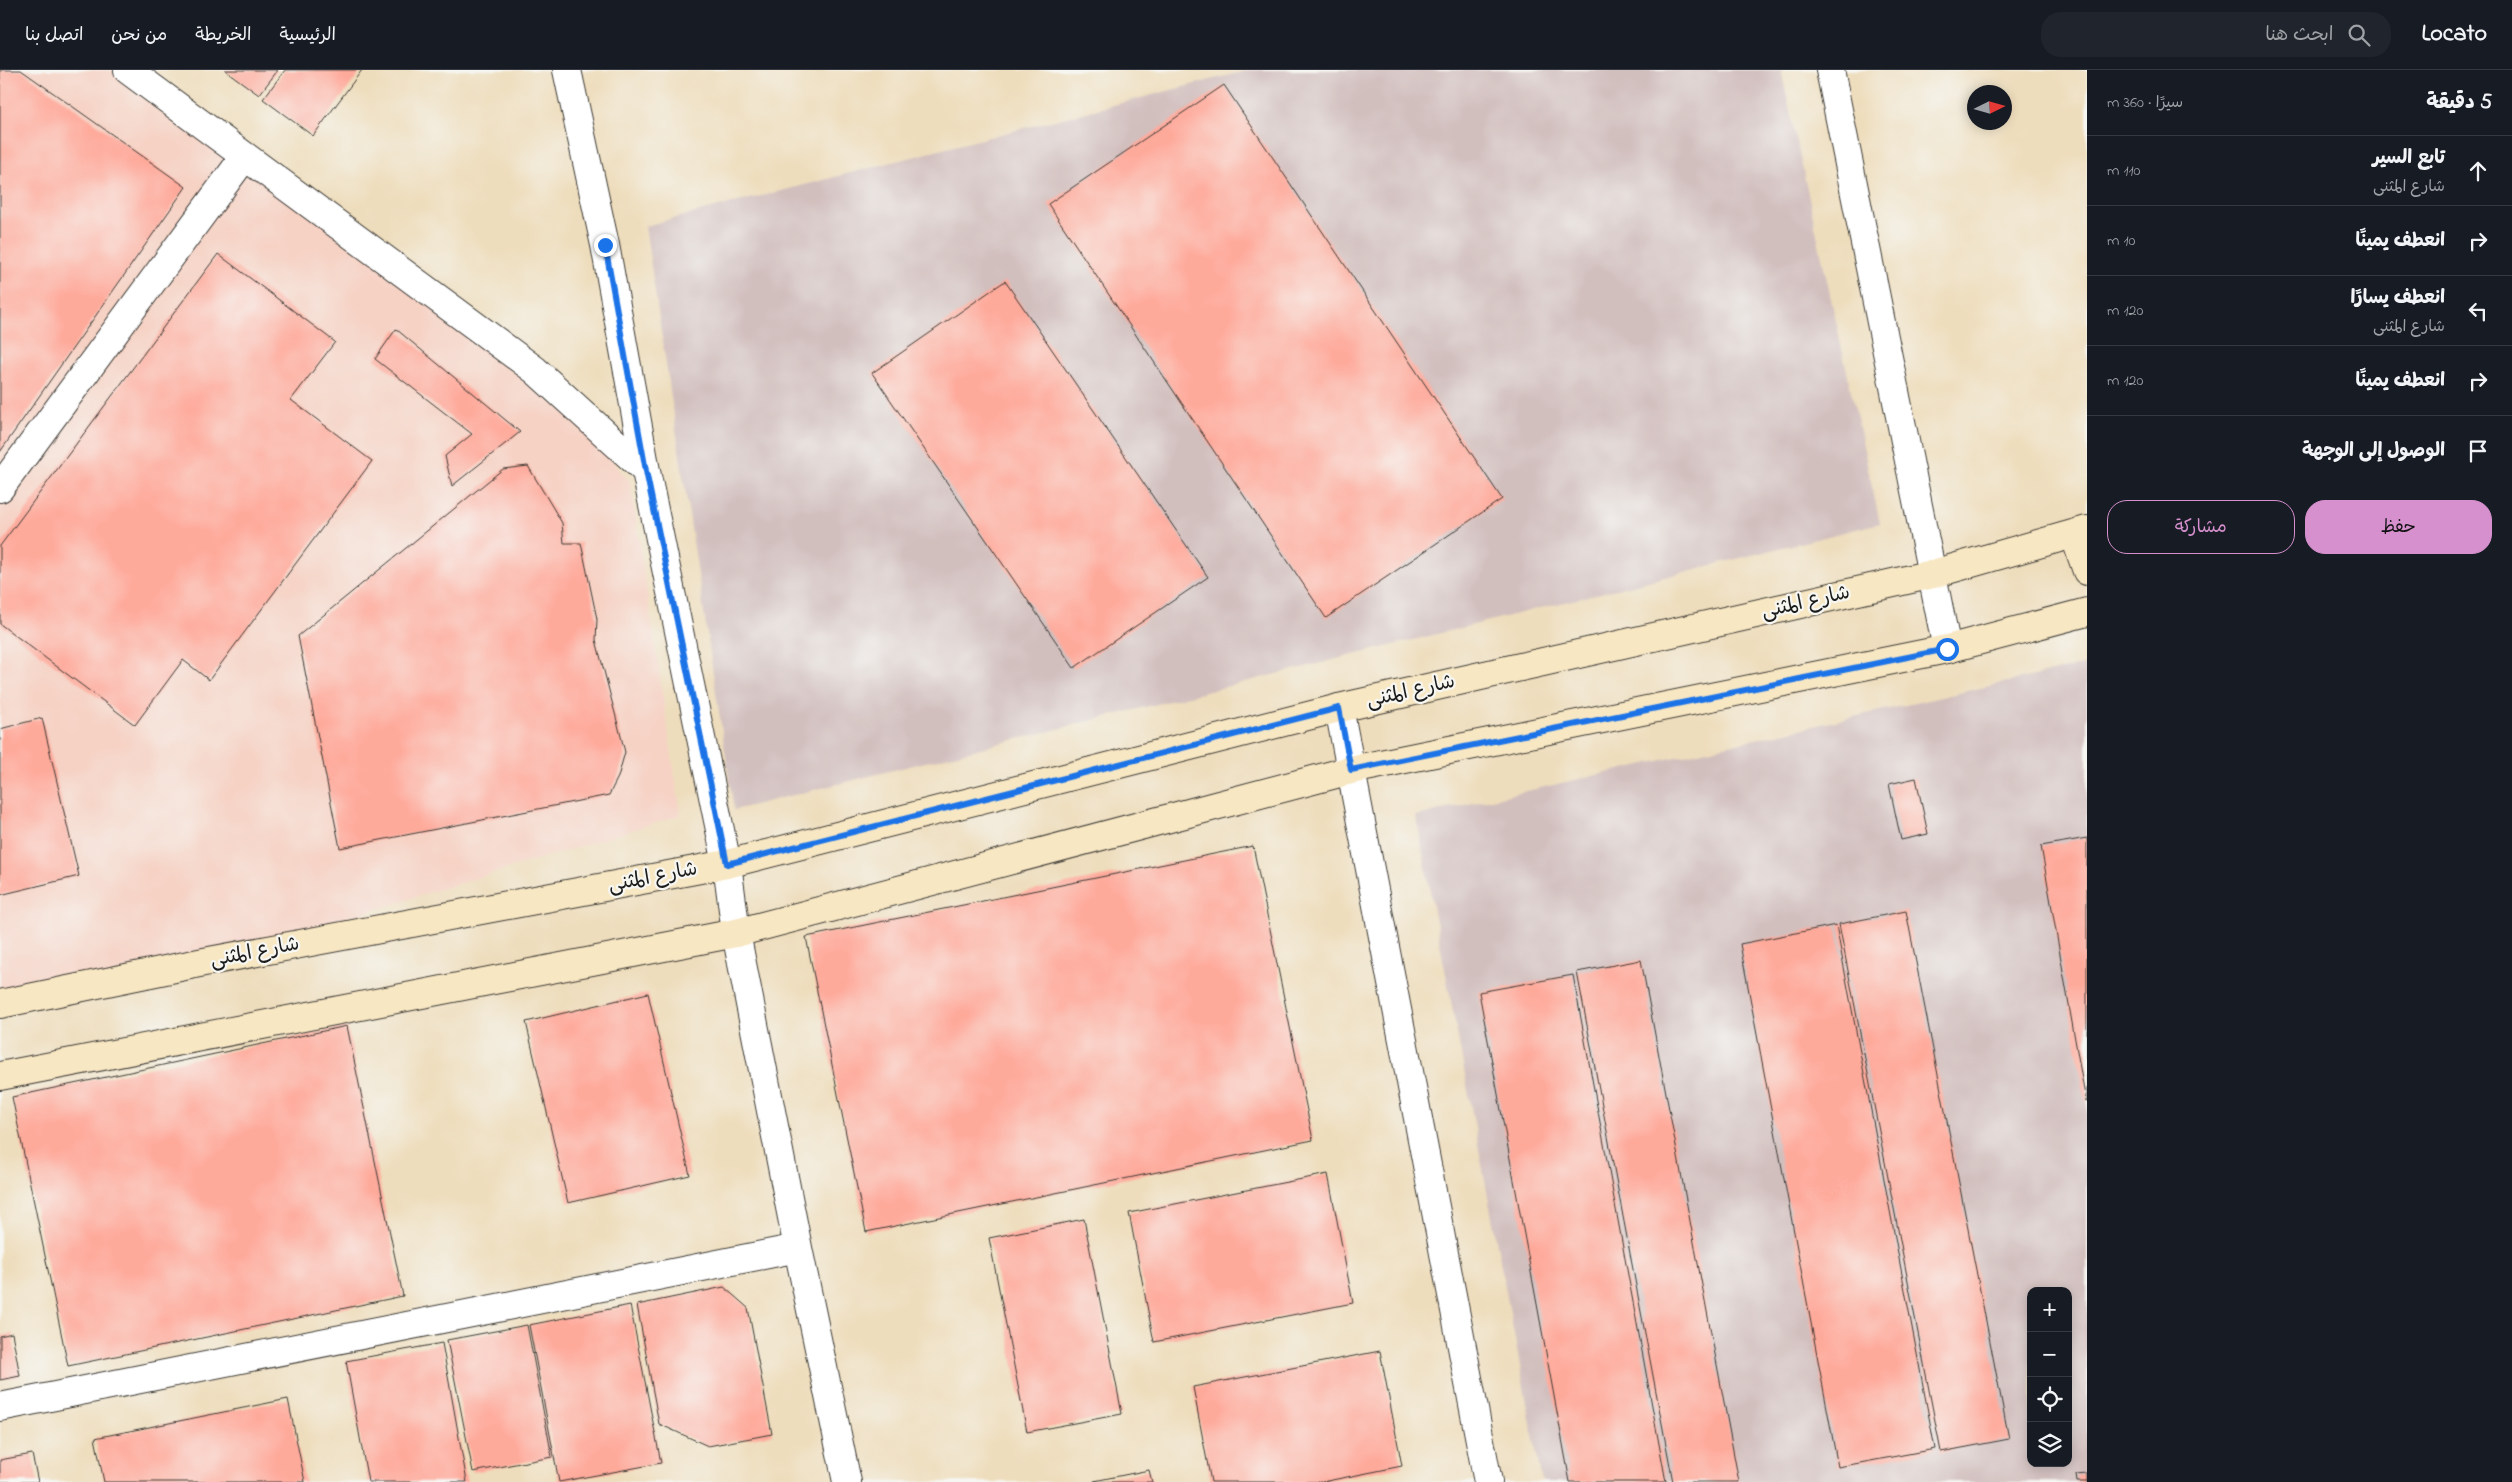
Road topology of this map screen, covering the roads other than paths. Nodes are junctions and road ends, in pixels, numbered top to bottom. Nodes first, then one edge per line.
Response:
1 (128, 70) edge
2 (567, 70) edge
3 (1830, 70) edge
4 (245, 156) junction
5 (646, 471) junction
6 (0, 488) edge
7 (2080, 532) edge
8 (2087, 571) edge
9 (1934, 574) junction
10 (2087, 612) edge
11 (1947, 649) junction
12 (1339, 708) junction
13 (1351, 770) junction
14 (727, 864) junction
15 (736, 933) junction
16 (0, 1004) edge
17 (0, 1076) edge
18 (798, 1248) junction
19 (0, 1406) edge
20 (847, 1482) edge
21 (1488, 1482) edge

1 - 4 street
2 - 5 street
3 - 9 street
4 - 5 street
4 - 6 street
5 - 14 street
7 - 8 street
7 - 9 street, شارع المثنى
9 - 11 street
9 - 12 street, شارع المثنى
10 - 11 street
11 - 13 street
12 - 13 street
12 - 14 street, شارع المثنى
13 - 15 street
13 - 21 street
14 - 15 street
14 - 16 street, شارع المثنى
15 - 17 street
15 - 18 street
18 - 19 street
18 - 20 street

